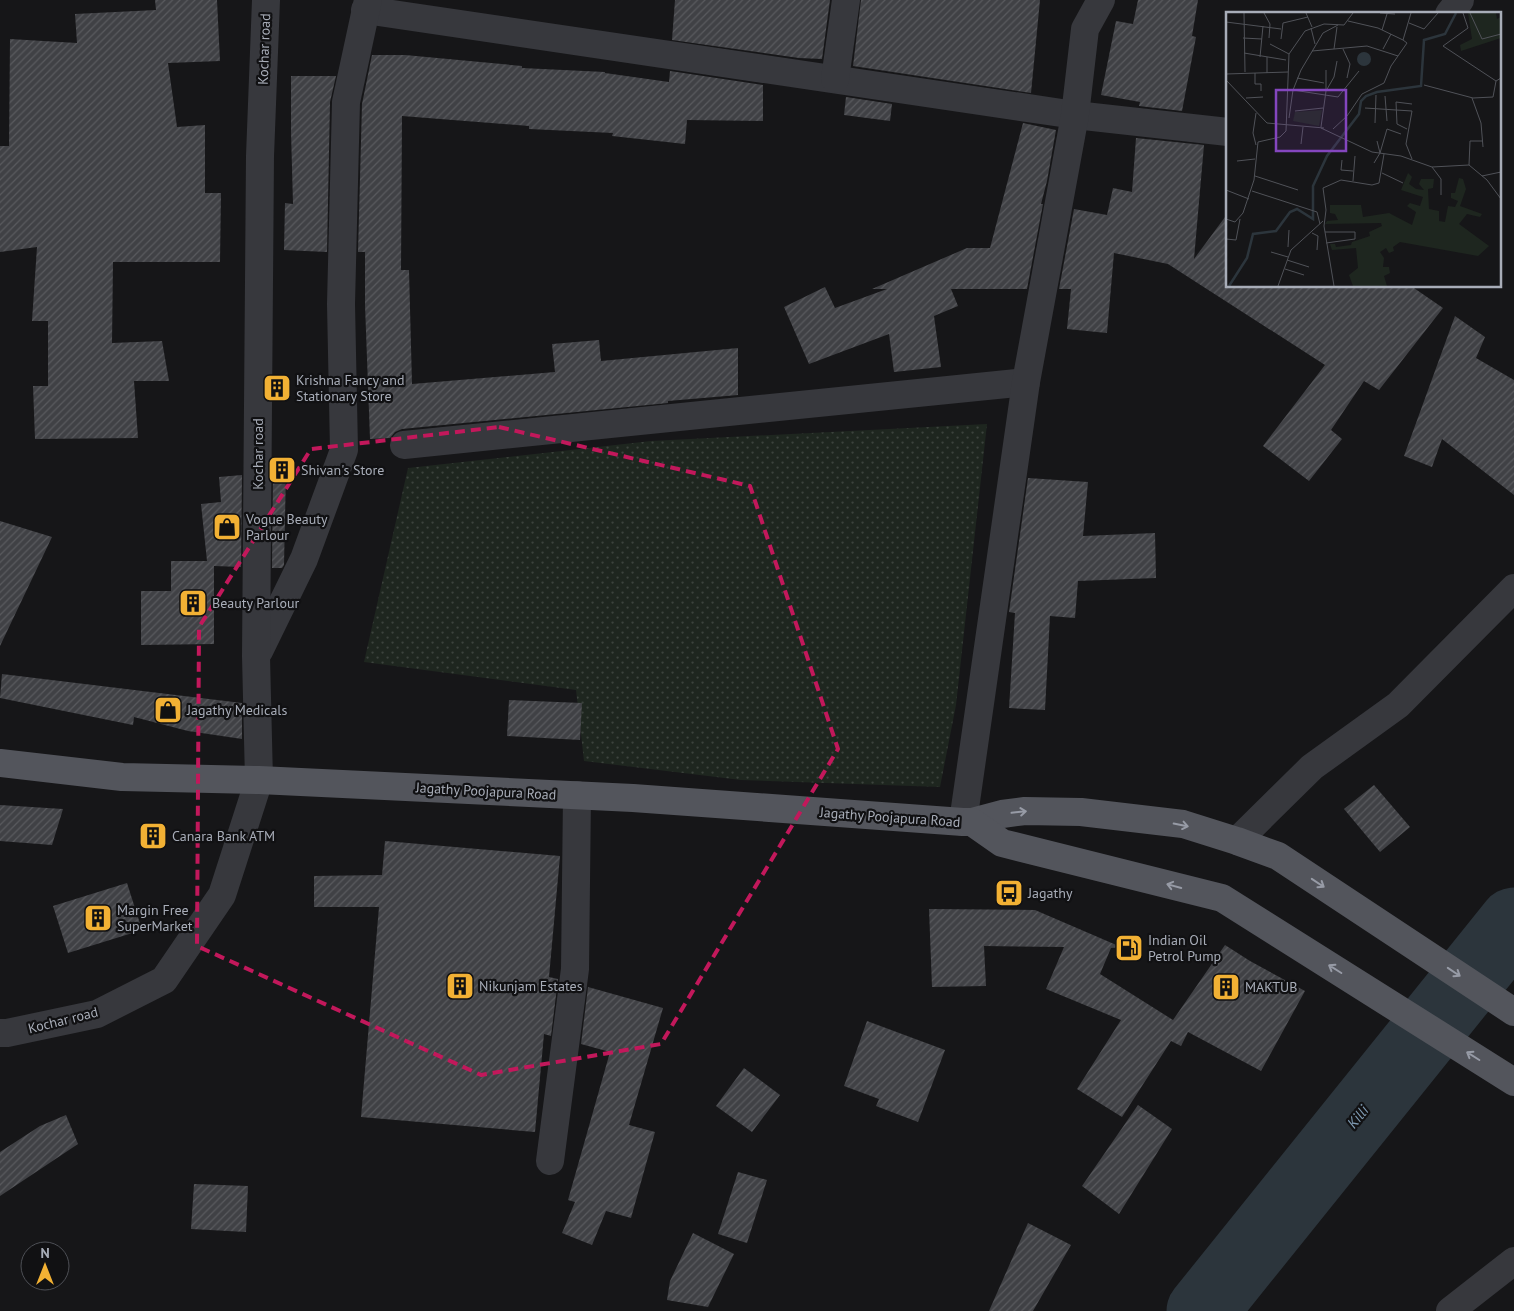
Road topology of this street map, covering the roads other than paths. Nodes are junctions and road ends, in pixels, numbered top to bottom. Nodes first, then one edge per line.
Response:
1 (266, 0) edge
2 (846, 0) edge
3 (1078, 0) edge
4 (1101, 0) edge
5 (1460, 0) edge
6 (367, 5) edge
7 (1451, 12) edge
8 (1085, 29) junction
9 (835, 79) junction
10 (1075, 115) junction
11 (1226, 132) edge
12 (1026, 382) junction
13 (404, 445) dead end
14 (1514, 588) edge
15 (256, 656) junction
16 (0, 762) edge
17 (259, 780) junction
18 (577, 795) junction
19 (967, 822) junction
20 (1237, 841) junction
21 (1514, 1012) edge
22 (0, 1033) edge
23 (1514, 1082) edge
24 (550, 1161) dead end
25 (1514, 1261) edge
26 (1450, 1311) edge

1 - 15 street, Kochar road
2 - 9 street
3 - 8 street
4 - 8 street
5 - 7 street
6 - 9 street
6 - 15 street
8 - 10 street
9 - 10 street
10 - 11 street
10 - 12 street
12 - 13 street
12 - 19 street
14 - 20 street
15 - 17 street, Kochar road
16 - 17 main road, Jagathy Poojapura Road
17 - 18 main road, Jagathy Poojapura Road
17 - 22 street, Kochar road
18 - 19 main road, Jagathy Poojapura Road
18 - 24 street
19 -> 20 main road
23 -> 19 main road
20 -> 21 main road
25 - 26 street

